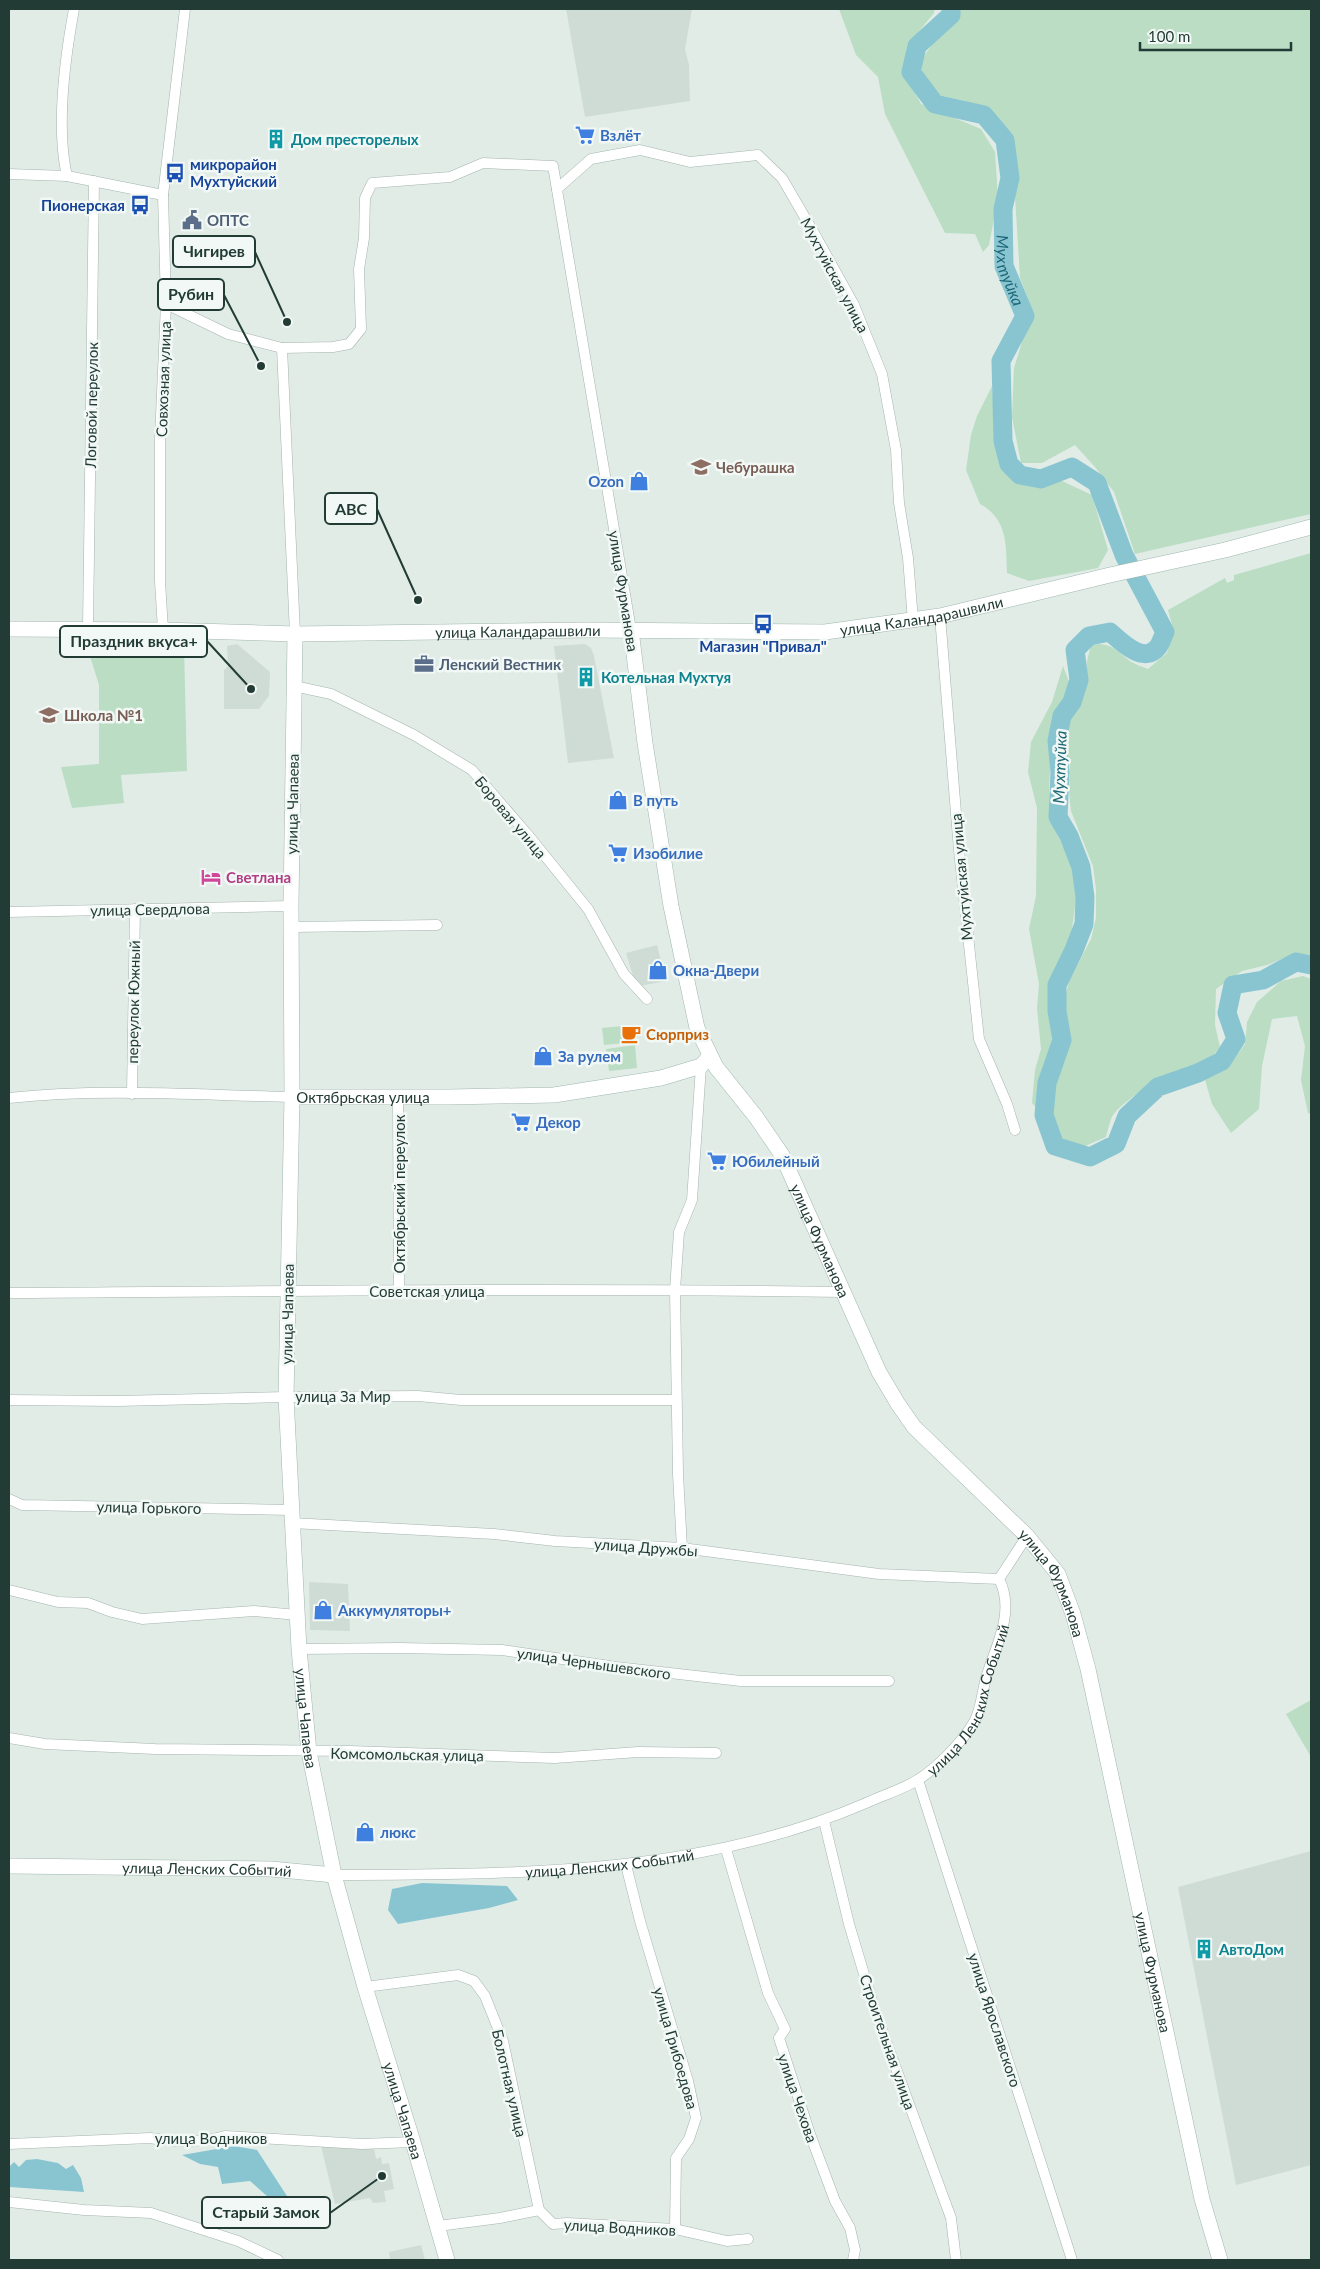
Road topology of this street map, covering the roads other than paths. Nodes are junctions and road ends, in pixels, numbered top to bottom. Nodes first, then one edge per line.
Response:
1 (74, 9) edge
2 (184, 9) edge
3 (9, 174) edge
4 (67, 176) junction
5 (94, 182) junction
6 (556, 189) junction
7 (163, 195) junction
8 (166, 304) junction
9 (282, 348) junction
10 (1311, 527) edge
11 (940, 616) junction
12 (913, 621) junction
13 (88, 628) junction
14 (9, 629) edge
15 (163, 630) junction
16 (632, 630) junction
17 (295, 634) junction
18 (294, 686) junction
19 (291, 906) junction
20 (135, 909) junction
21 (9, 912) edge
22 (437, 925) dead end
23 (292, 927) junction
24 (647, 999) dead end
25 (706, 1061) junction
26 (132, 1094) junction
27 (292, 1097) junction
28 (398, 1097) junction
29 (9, 1098) edge
30 (1015, 1130) dead end
31 (675, 1290) junction
32 (287, 1291) junction
33 (399, 1292) junction
34 (844, 1292) junction
35 (9, 1293) edge
36 (286, 1397) junction
37 (9, 1400) edge
38 (676, 1400) junction
39 (9, 1499) edge
40 (292, 1516) junction
41 (1027, 1536) junction
42 (682, 1548) junction
43 (999, 1579) junction
44 (9, 1590) edge
45 (297, 1615) junction
46 (299, 1649) junction
47 (889, 1681) dead end
48 (9, 1738) edge
49 (309, 1752) junction
50 (716, 1753) dead end
51 (918, 1780) junction
52 (824, 1821) junction
53 (726, 1849) junction
54 (626, 1865) junction
55 (9, 1866) edge
56 (334, 1875) junction
57 (365, 1987) junction
58 (413, 2142) junction
59 (9, 2144) edge
60 (9, 2202) edge
61 (539, 2210) junction
62 (438, 2226) junction
63 (675, 2229) junction
64 (748, 2239) dead end
65 (278, 2260) edge
66 (447, 2260) edge
67 (853, 2260) edge
68 (956, 2260) edge
69 (1072, 2260) edge
70 (1220, 2260) edge

1 - 4 street
2 - 7 street, Совхозная улица
3 - 4 street
4 - 5 street
5 - 7 street
5 - 13 street, Логовой переулок
6 - 9 street, улица Фурманова
6 - 12 street, Мухтуйская улица
6 - 16 street, улица Фурманова
7 - 8 street, Совхозная улица
8 - 9 street
8 - 15 street, Совхозная улица
9 - 17 street, улица Чапаева
10 - 11 main road, улица Каландарашвили
11 - 12 main road, улица Каландарашвили
11 - 30 street, Мухтуйская улица
12 - 16 main road, улица Каландарашвили
13 - 14 main road, улица Каландарашвили
13 - 15 main road, улица Каландарашвили
15 - 17 main road, улица Каландарашвили
16 - 17 main road, улица Каландарашвили
16 - 25 main road, улица Фурманова
17 - 18 main road, улица Чапаева
18 - 19 main road, улица Чапаева
18 - 24 street, Боровая улица
19 - 20 street, улица Свердлова
19 - 23 main road, улица Чапаева
20 - 21 street, улица Свердлова
20 - 26 street, переулок Южный
22 - 23 street
23 - 27 main road, улица Чапаева
25 - 28 main road, Октябрьская улица
25 - 31 street
25 - 34 main road, улица Фурманова
26 - 27 street, Октябрьская улица
26 - 29 street, Октябрьская улица
27 - 28 main road, Октябрьская улица
27 - 32 main road, улица Чапаева
28 - 33 street, Октябрьский переулок
31 - 33 street, Советская улица
31 - 34 street, Советская улица
31 - 38 street
32 - 33 street, Советская улица
32 - 35 street, Советская улица
32 - 36 main road, улица Чапаева
34 - 41 main road, улица Фурманова
36 - 37 street, улица За Мир
36 - 38 street, улица За Мир
36 - 40 main road, улица Чапаева
38 - 42 street
39 - 40 street, улица Горького
40 - 42 street, улица Дружбы
40 - 45 main road, улица Чапаева
41 - 43 street
41 - 70 main road, улица Фурманова
42 - 43 street, улица Дружбы
43 - 51 street, улица Ленских Событий
44 - 45 street
45 - 46 main road, улица Чапаева
46 - 47 street, улица Чернышевского
46 - 49 main road, улица Чапаева
48 - 49 street, Комсомольская улица
49 - 50 street, Комсомольская улица
49 - 56 main road, улица Чапаева
51 - 52 street, улица Ленских Событий
51 - 69 street, улица Ярославского
52 - 53 street, улица Ленских Событий
52 - 68 street, Строительная улица
53 - 54 street, улица Ленских Событий
53 - 67 street, улица Чехова
54 - 56 street, улица Ленских Событий
54 - 63 street, улица Грибоедова
55 - 56 main road, улица Ленских Событий
56 - 57 main road, улица Чапаева
57 - 58 main road, улица Чапаева
57 - 61 street, Болотная улица
58 - 59 street, улица Водников
58 - 62 main road, улица Чапаева
60 - 65 street
61 - 62 street
61 - 63 street, улица Водников
62 - 66 main road, улица Чапаева
63 - 64 street, улица Водников

